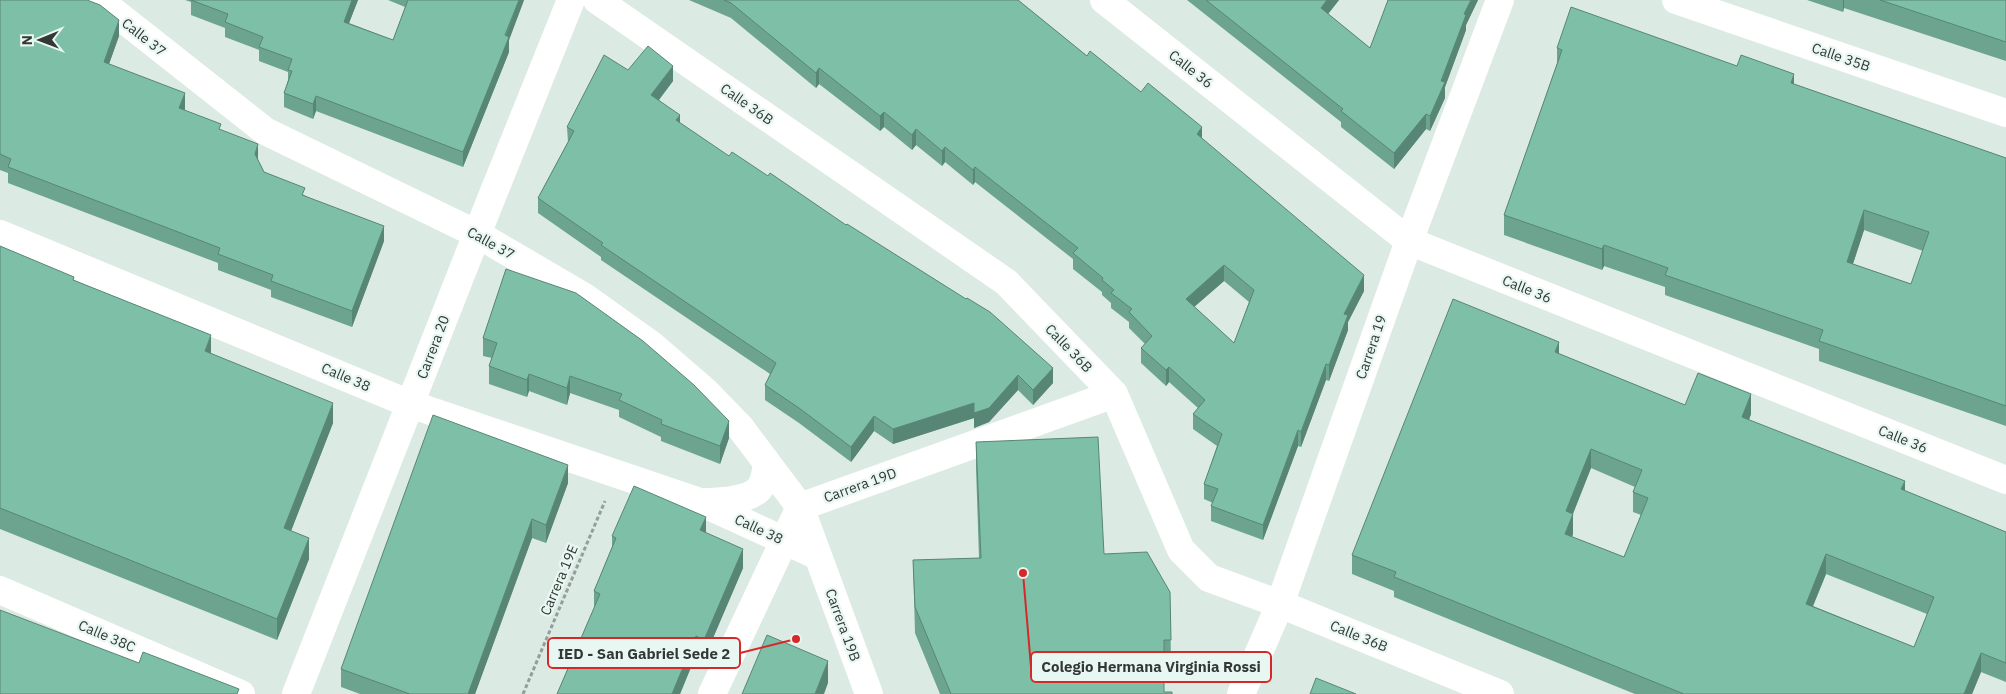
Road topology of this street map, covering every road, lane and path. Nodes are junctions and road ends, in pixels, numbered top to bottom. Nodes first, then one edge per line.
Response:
1 (99, 0) edge
2 (571, 0) edge
3 (597, 0) edge
4 (1104, 0) edge
5 (1500, 0) edge
6 (1676, 0) edge
7 (2006, 114) edge
8 (0, 234) edge
9 (477, 234) junction
10 (1409, 241) junction
11 (1114, 394) junction
12 (410, 404) junction
13 (767, 463) junction
14 (616, 474) junction
15 (2006, 480) edge
16 (700, 502) junction
17 (800, 507) junction
18 (784, 541) junction
19 (818, 556) junction
20 (0, 590) edge
21 (1280, 604) junction
22 (241, 694) edge
23 (296, 694) edge
24 (523, 694) edge
25 (712, 694) edge
26 (869, 694) edge
27 (1241, 694) edge
28 (1500, 694) edge

1 - 9 street, Calle 37
2 - 9 street, Carrera 20
3 - 11 street, Calle 36B
4 - 10 street, Calle 36
5 - 10 street, Carrera 19
6 - 7 street, Calle 35B
8 - 12 street, Calle 38
9 - 12 street, Carrera 20
9 - 13 street, Calle 37
10 - 15 street, Calle 36
10 - 21 street, Carrera 19
11 - 17 street, Carrera 19D
11 - 21 street, Calle 36B
12 - 14 street, Calle 38
12 - 23 street, Carrera 20
13 - 16 street, Calle 38
13 - 17 street, Calle 37
14 - 16 street, Calle 38
14 - 24 path, Carrera 19E
16 - 18 street, Calle 38
17 - 18 street
17 - 19 street, Calle 37
18 - 19 street, Calle 38
18 - 25 street
19 - 26 street, Carrera 19B
20 - 22 street, Calle 38C
21 - 27 street, Carrera 19
21 - 28 street, Calle 36B

